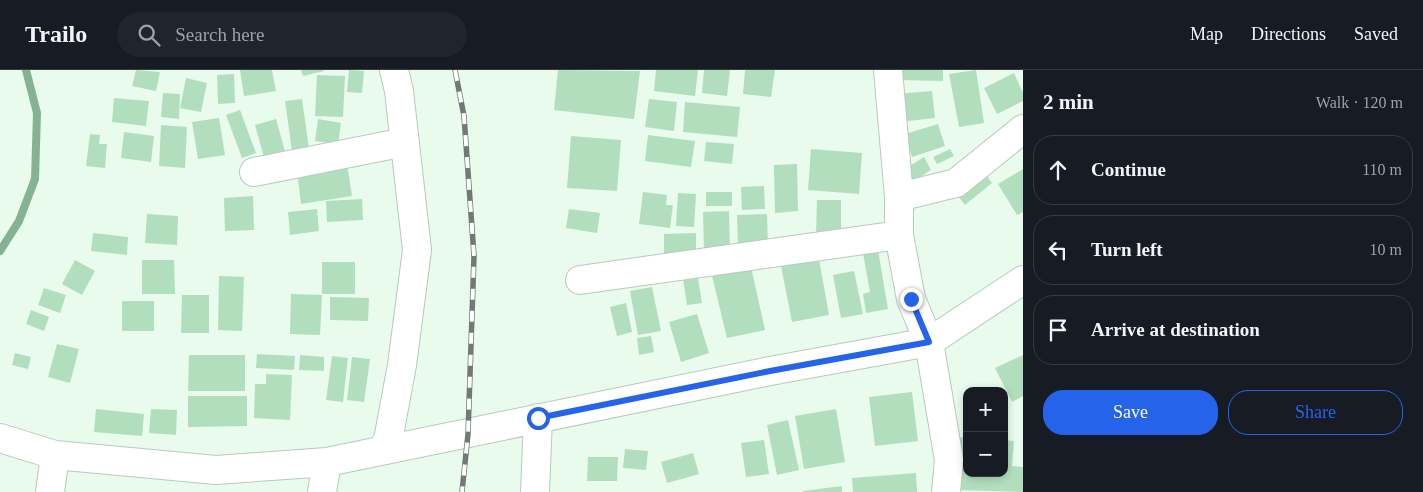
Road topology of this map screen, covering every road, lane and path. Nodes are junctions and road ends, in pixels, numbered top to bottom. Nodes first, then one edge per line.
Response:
1 (394, 70) edge
2 (888, 70) edge
3 (1023, 129) edge
4 (405, 142) junction
5 (254, 172) dead end
6 (899, 197) junction
7 (900, 235) junction
8 (580, 280) dead end
9 (1023, 280) edge
10 (929, 342) junction
11 (538, 418) junction
12 (0, 438) edge
13 (380, 451) junction
14 (54, 455) junction
15 (327, 462) junction
16 (50, 492) edge
17 (322, 492) edge
18 (535, 492) edge
19 (946, 492) edge

1 - 4 street
2 - 6 street
3 - 6 street
4 - 5 street
4 - 13 street
6 - 7 street
7 - 8 street
7 - 10 street
9 - 10 street
10 - 11 street
10 - 19 street
11 - 13 street
11 - 18 street
12 - 14 street
13 - 15 street
14 - 15 street
14 - 16 street
15 - 17 street

